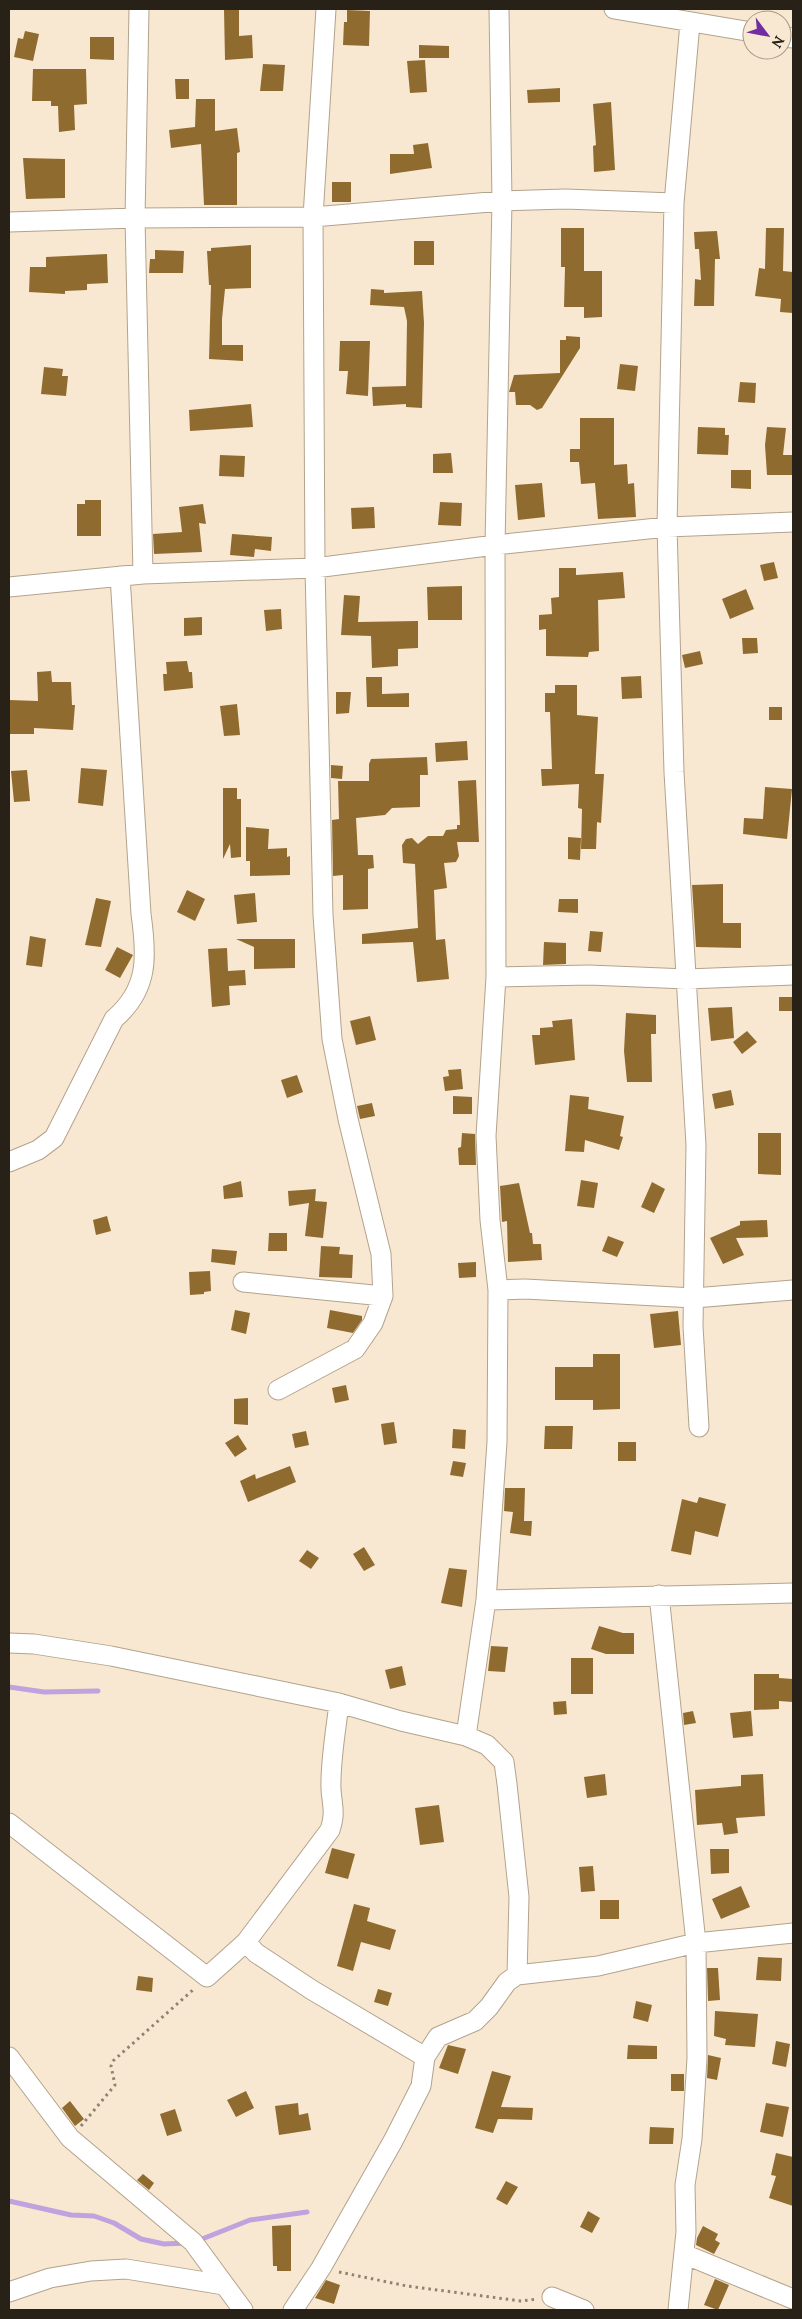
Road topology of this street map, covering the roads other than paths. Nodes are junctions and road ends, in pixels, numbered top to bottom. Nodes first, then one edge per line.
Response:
1 (139, 9) edge
2 (326, 9) edge
3 (499, 9) edge
4 (614, 9) edge
5 (690, 23) junction
6 (742, 31) edge
7 (502, 201) junction
8 (674, 203) junction
9 (313, 217) junction
10 (135, 218) junction
11 (9, 222) edge
12 (793, 522) edge
13 (668, 527) junction
14 (495, 545) junction
15 (315, 568) junction
16 (143, 574) junction
17 (120, 576) junction
18 (9, 587) edge
19 (793, 975) edge
20 (496, 977) junction
21 (687, 979) junction
22 (9, 1162) edge
23 (243, 1282) dead end
24 (498, 1290) junction
25 (793, 1290) edge
26 (383, 1296) junction
27 (694, 1298) junction
28 (278, 1390) dead end
29 (699, 1426) dead end
30 (793, 1593) edge
31 (659, 1595) junction
32 (486, 1600) junction
33 (9, 1643) edge
34 (339, 1703) junction
35 (466, 1736) junction
36 (9, 1823) edge
37 (793, 1932) edge
38 (246, 1942) junction
39 (696, 1943) junction
40 (517, 1975) junction
41 (9, 2057) edge
42 (425, 2057) junction
43 (684, 2254) junction
44 (224, 2284) junction
45 (9, 2292) edge
46 (552, 2297) road end
47 (793, 2299) edge
48 (243, 2310) edge
49 (293, 2310) edge
50 (584, 2310) edge
51 (678, 2310) edge

1 - 10 street
2 - 9 street
3 - 7 street
4 - 5 street
5 - 6 street
5 - 8 street
7 - 8 street
7 - 9 street
7 - 14 street
8 - 13 street
9 - 10 street
9 - 15 street
10 - 11 street
10 - 16 street
12 - 13 street
13 - 14 street
13 - 21 street
14 - 15 street
14 - 20 street
15 - 16 street
15 - 26 street
16 - 17 street
17 - 18 street
17 - 22 street
19 - 21 street
20 - 21 street
20 - 24 street
21 - 27 street
23 - 26 street
24 - 27 street
24 - 32 street
25 - 27 street
26 - 28 street
27 - 29 street
30 - 31 street
31 - 32 street
31 - 39 street
32 - 35 street
33 - 34 street
34 - 35 street
34 - 38 street
35 - 40 street
36 - 38 street
37 - 39 street
38 - 42 street
39 - 40 street
39 - 43 street
40 - 42 street
41 - 44 street
42 - 49 street
43 - 47 street
43 - 51 street
44 - 45 street
44 - 48 street
46 - 50 street

